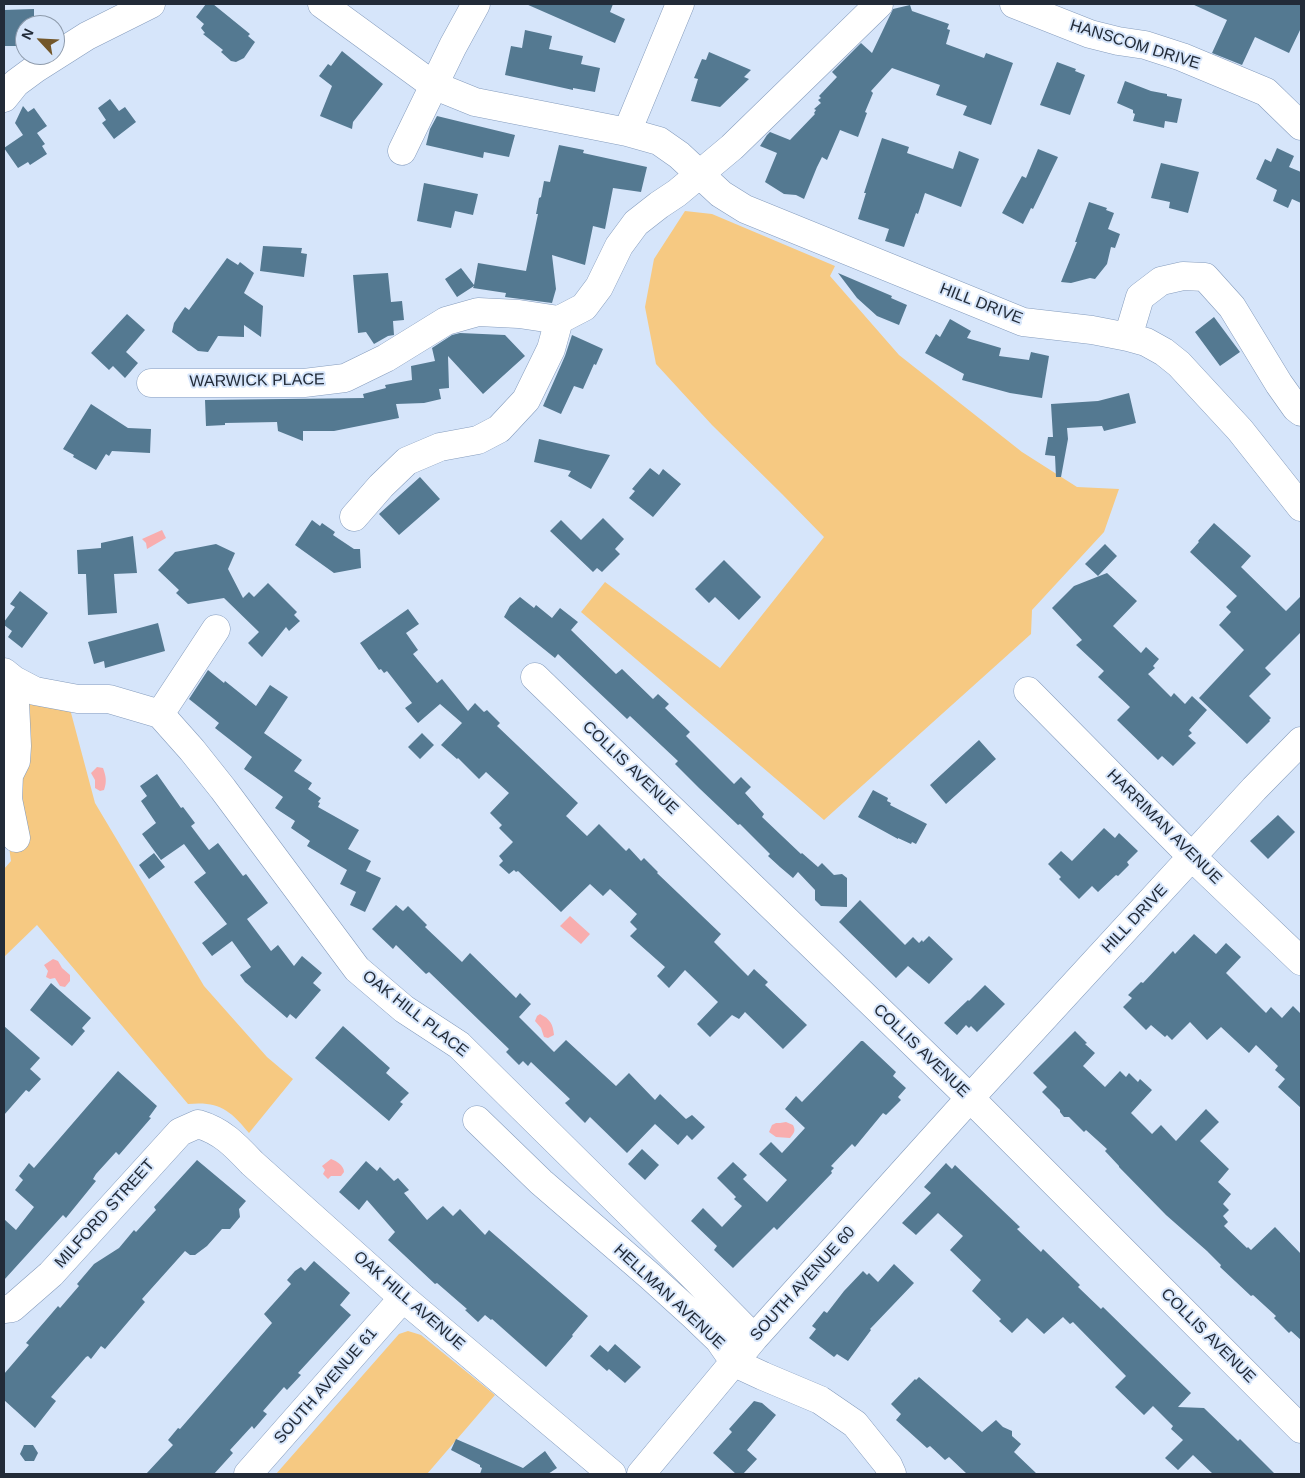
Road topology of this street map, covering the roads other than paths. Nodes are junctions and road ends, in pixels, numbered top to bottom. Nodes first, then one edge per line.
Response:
1 (151, 4) edge
2 (322, 4) edge
3 (476, 4) edge
4 (680, 4) edge
5 (879, 4) edge
6 (1014, 4) edge
7 (433, 85) junction
8 (4, 98) edge
9 (1301, 126) edge
10 (627, 132) junction
11 (402, 151) dead end
12 (699, 173) junction
13 (558, 320) junction
14 (1128, 337) junction
15 (151, 383) dead end
16 (1301, 412) edge
17 (1301, 507) edge
18 (354, 517) dead end
19 (216, 629) dead end
20 (9, 676) edge
21 (535, 677) dead end
22 (1028, 691) dead end
23 (160, 714) junction
24 (1301, 741) edge
25 (16, 838) dead end
26 (1192, 857) junction
27 (1301, 961) edge
28 (970, 1098) junction
29 (477, 1120) dead end
30 (208, 1127) joint
31 (404, 1298) junction
32 (4, 1309) edge
33 (754, 1338) junction
34 (735, 1363) junction
35 (1301, 1429) edge
36 (248, 1474) edge
37 (612, 1474) edge
38 (641, 1474) edge
39 (892, 1474) edge

1 - 8 street
2 - 7 street, HILL DRIVE
3 - 7 street
4 - 10 street
5 - 12 street
6 - 9 street, HANSCOM DRIVE
7 - 10 street, HILL DRIVE
7 - 11 street
10 - 12 street, HILL DRIVE
12 - 13 street
12 - 14 street, HILL DRIVE
13 - 15 street, WARWICK PLACE
13 - 18 street
14 - 16 street
14 - 17 street, HILL DRIVE
19 - 23 street
20 - 23 street
20 - 25 street
21 - 28 street, COLLIS AVENUE
22 - 26 street, HARRIMAN AVENUE
23 - 33 street, OAK HILL PLACE
24 - 26 street, HILL DRIVE
26 - 27 street, HARRIMAN AVENUE
26 - 28 street, HILL DRIVE
28 - 33 street, SOUTH AVENUE 60
28 - 35 street, COLLIS AVENUE
29 - 34 street, HELLMAN AVENUE
30 - 31 street, OAK HILL AVENUE
30 - 32 street, MILFORD STREET
31 - 36 street, SOUTH AVENUE 61
31 - 37 street, OAK HILL AVENUE
33 - 34 street, SOUTH AVENUE 60
34 - 38 street, SOUTH AVENUE 60
34 - 39 street, HELLMAN AVENUE

